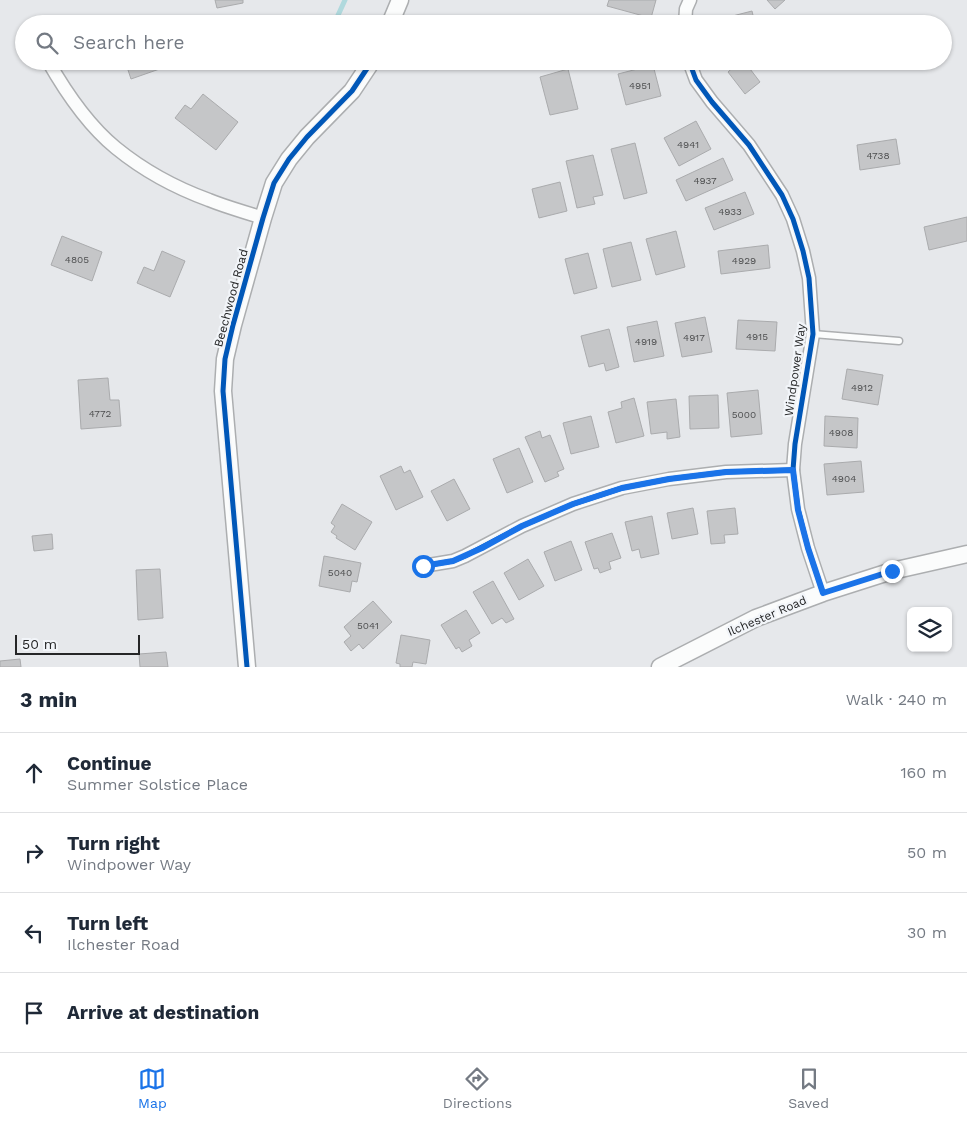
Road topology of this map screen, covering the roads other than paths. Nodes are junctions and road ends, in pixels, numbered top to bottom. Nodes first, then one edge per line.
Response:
1 (400, 0) edge
2 (690, 0) edge
3 (394, 15) edge
4 (685, 15) edge
5 (53, 70) edge
6 (366, 70) edge
7 (692, 70) edge
8 (263, 218) junction
9 (813, 334) junction
10 (899, 341) dead end
11 (793, 470) junction
12 (967, 554) edge
13 (423, 566) dead end
14 (823, 593) junction
15 (247, 667) edge
16 (660, 667) edge

1 - 3 street
2 - 4 street
5 - 8 street
6 - 8 street, Beechwood Road
7 - 9 street, Windpower Way
8 - 15 street, Beechwood Road
9 - 10 lane
9 - 11 street, Windpower Way
11 - 13 street
11 - 14 street, Windpower Way
12 - 14 street, Ilchester Road
14 - 16 street, Ilchester Road

